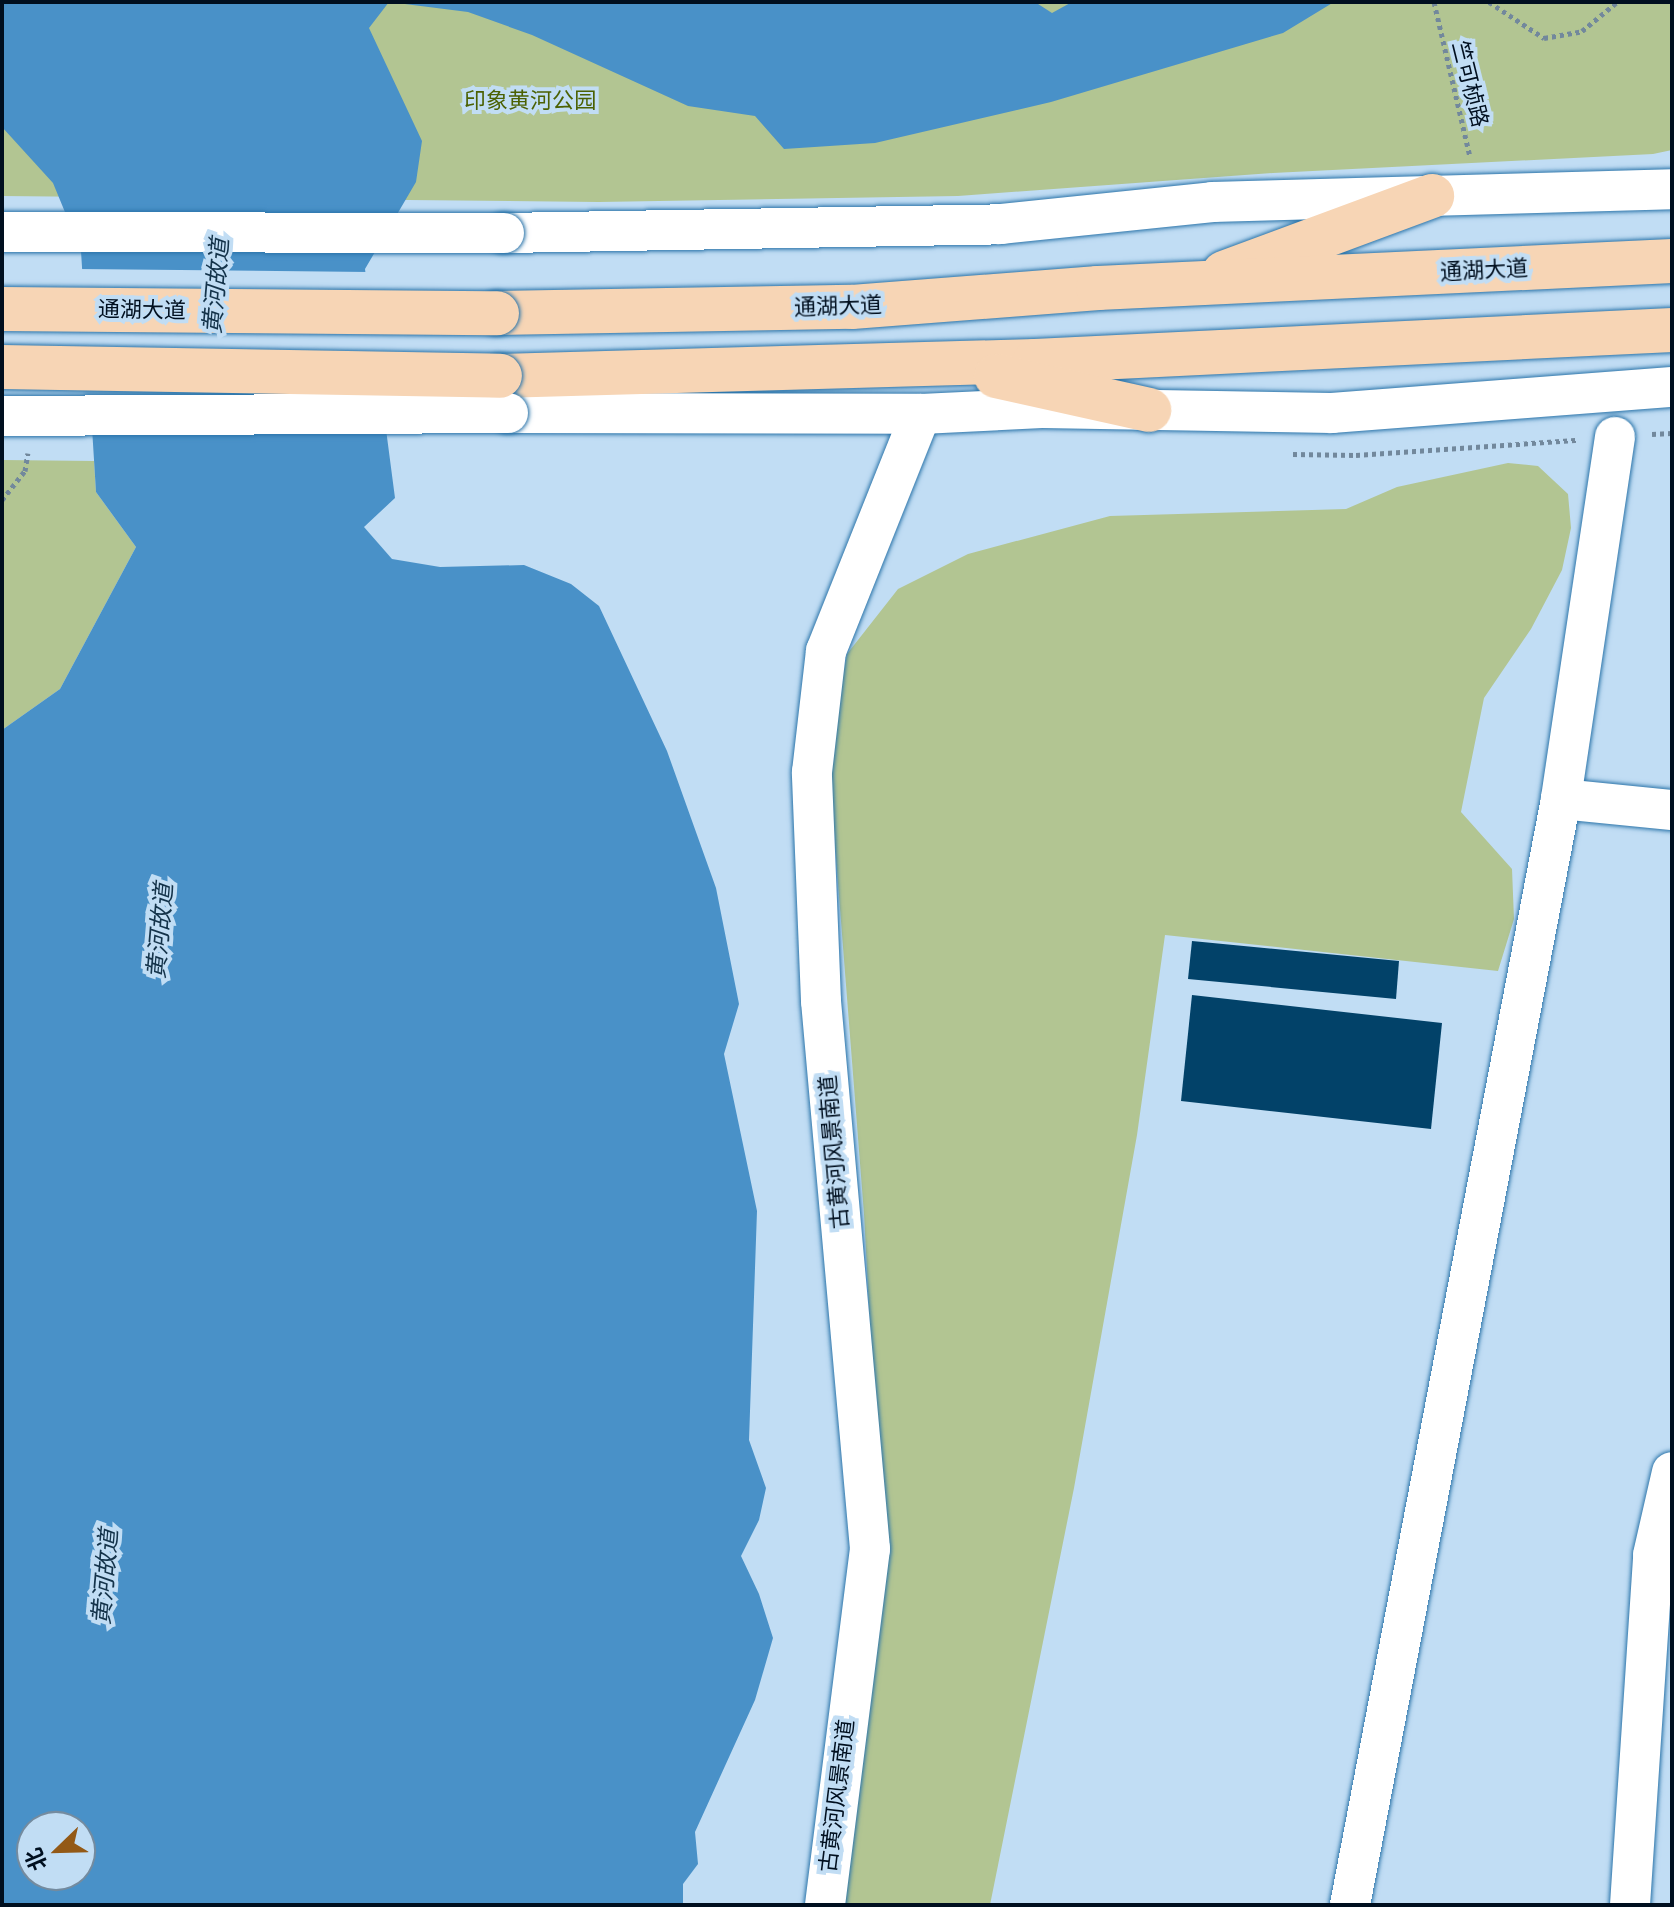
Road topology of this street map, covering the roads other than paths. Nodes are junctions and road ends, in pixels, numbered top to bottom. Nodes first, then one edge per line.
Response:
1 (1672, 189) edge
2 (1432, 196) junction
3 (2, 232) edge
4 (1672, 261) edge
5 (1544, 267) junction
6 (1191, 286) junction
7 (2, 309) edge
8 (1672, 330) edge
9 (1547, 336) junction
10 (955, 364) junction
11 (2, 367) edge
12 (1672, 387) edge
13 (504, 394) junction
14 (1149, 410) junction
15 (921, 414) junction
16 (2, 416) edge
17 (1615, 437) dead end
18 (1561, 799) junction
19 (1672, 810) edge
20 (1672, 1472) edge
21 (825, 1905) edge
22 (1350, 1905) edge
23 (1630, 1905) edge

1 - 2 street
2 - 3 street, bridge
2 - 6 main road
4 - 5 main road, 通湖大道
5 - 6 main road, 通湖大道
5 - 9 main road
6 - 7 main road, 通湖大道, bridge
8 - 9 main road
9 - 10 main road
10 - 13 main road
10 - 14 main road
11 - 13 main road, bridge
12 - 14 street
13 - 15 street
13 - 16 street, bridge
14 - 15 street
15 - 21 street, 古黄河风景南道
17 - 18 street
18 - 19 street
18 - 22 street
20 - 23 street

